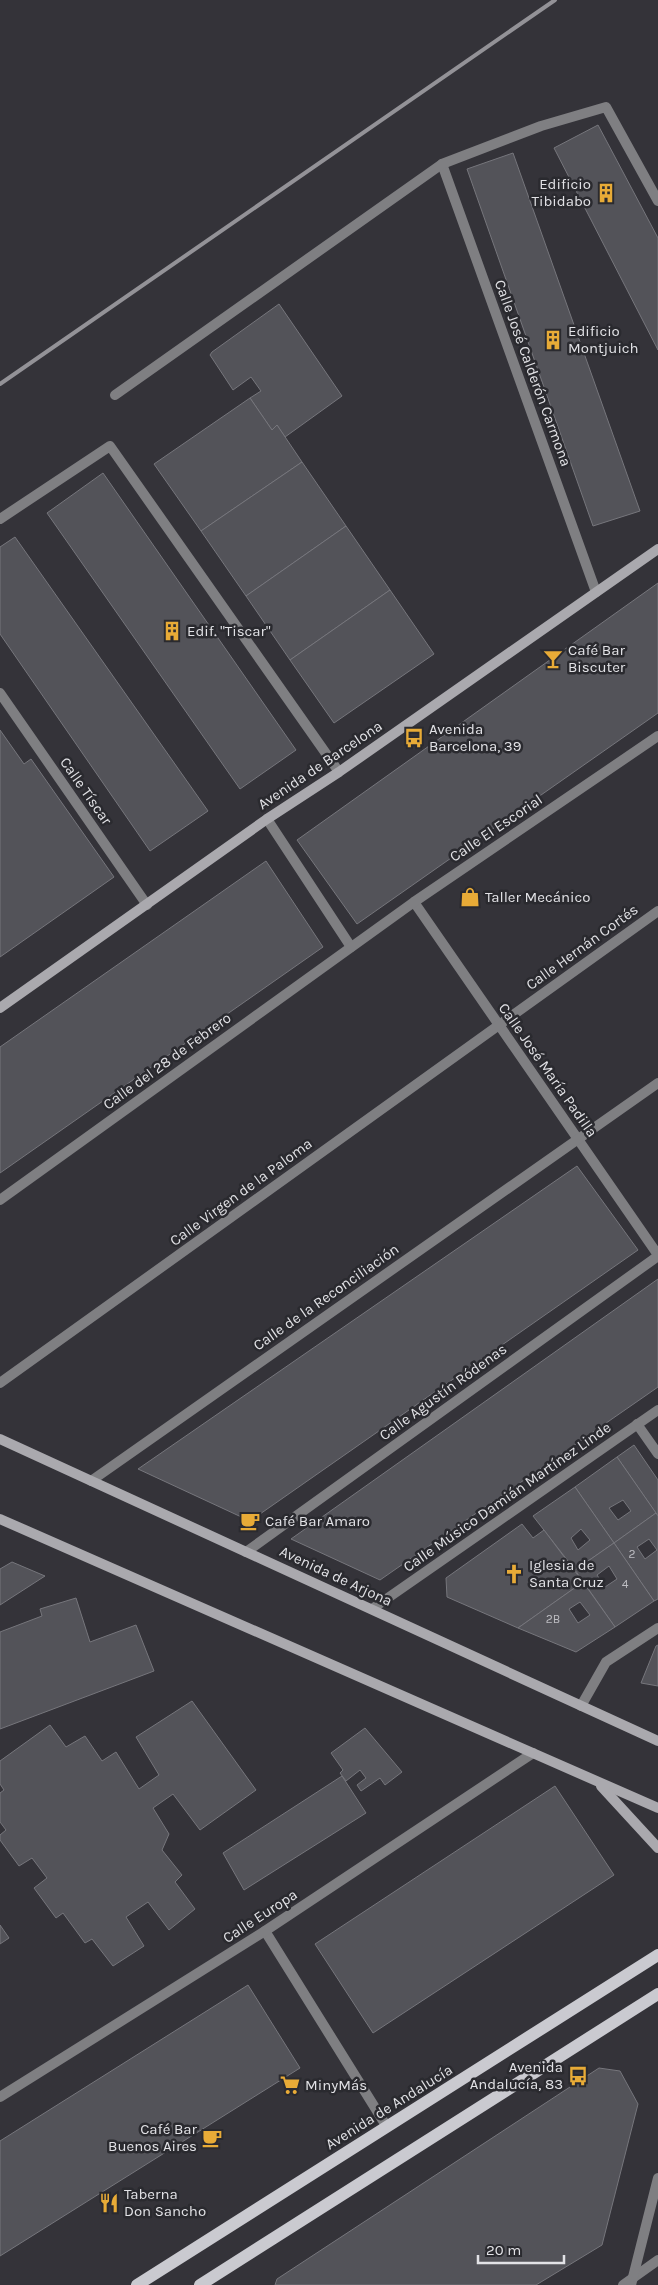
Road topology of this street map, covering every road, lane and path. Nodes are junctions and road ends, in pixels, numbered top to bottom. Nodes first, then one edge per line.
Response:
1 (442, 164) junction
2 (658, 201) edge
3 (116, 395) dead end
4 (0, 519) edge
5 (658, 549) edge
6 (596, 592) junction
7 (0, 693) edge
8 (658, 736) edge
9 (339, 772) junction
10 (267, 819) junction
11 (414, 902) junction
12 (147, 905) junction
13 (658, 911) edge
14 (352, 947) junction
15 (0, 1008) edge
16 (499, 1024) junction
17 (658, 1083) edge
18 (578, 1139) junction
19 (0, 1200) edge
20 (658, 1255) edge
21 (0, 1383) edge
22 (658, 1410) edge
23 (638, 1424) junction
24 (0, 1439) edge
25 (658, 1454) edge
26 (91, 1481) junction
27 (0, 1519) edge
28 (246, 1552) junction
29 (372, 1609) junction
30 (658, 1628) edge
31 (581, 1706) junction
32 (658, 1741) edge
33 (532, 1753) junction
34 (598, 1783) junction
35 (658, 1808) edge
36 (658, 1848) edge
37 (265, 1931) junction
38 (658, 1955) edge
39 (658, 1994) edge
40 (0, 2097) edge
41 (387, 2127) junction
42 (658, 2178) edge
43 (658, 2260) edge
44 (628, 2283) edge
45 (137, 2285) edge
46 (200, 2285) edge

1 - 2 street
1 - 3 street
1 - 6 street, Calle José Calderón Carmona
4 - 9 street
5 - 6 street, Avenida de Barcelona
6 - 9 street, Avenida de Barcelona
7 - 12 street, Calle Tíscar
8 - 11 street, Calle El Escorial
9 - 10 street, Avenida de Barcelona
10 - 12 street, Avenida de Barcelona
10 - 14 street
11 - 14 street, Calle El Escorial
11 - 16 street, Calle José María Padilla
12 - 15 street, Avenida de Barcelona
13 - 16 street, Calle Hernán Cortés
14 - 19 street, Calle del 28 de Febrero
16 - 18 street, Calle José María Padilla
16 - 21 street, Calle Virgen de la Paloma
17 - 18 street, Calle de la Reconciliación
18 - 20 street, Calle José María Padilla
18 - 26 street, Calle de la Reconciliación
20 - 28 street, Calle Agustín Ródenas
22 - 23 street, Calle Músico Damián Martínez Linde
23 - 25 street
23 - 29 street, Calle Músico Damián Martínez Linde
24 - 26 street, Avenida de Arjona
26 - 28 street, Avenida de Arjona
27 - 33 street
28 - 29 street, Avenida de Arjona
29 - 31 street, Avenida de Arjona
30 - 31 street
31 - 32 street, Avenida de Arjona
33 - 34 street
33 - 37 street, Calle Europa
34 - 35 street
34 - 36 street
37 - 40 street, Calle Europa
37 - 41 street
38 - 41 main road, Avenida de Andalucía
39 - 46 main road
41 - 45 main road, Avenida de Andalucía
42 - 44 street
43 - 44 street

